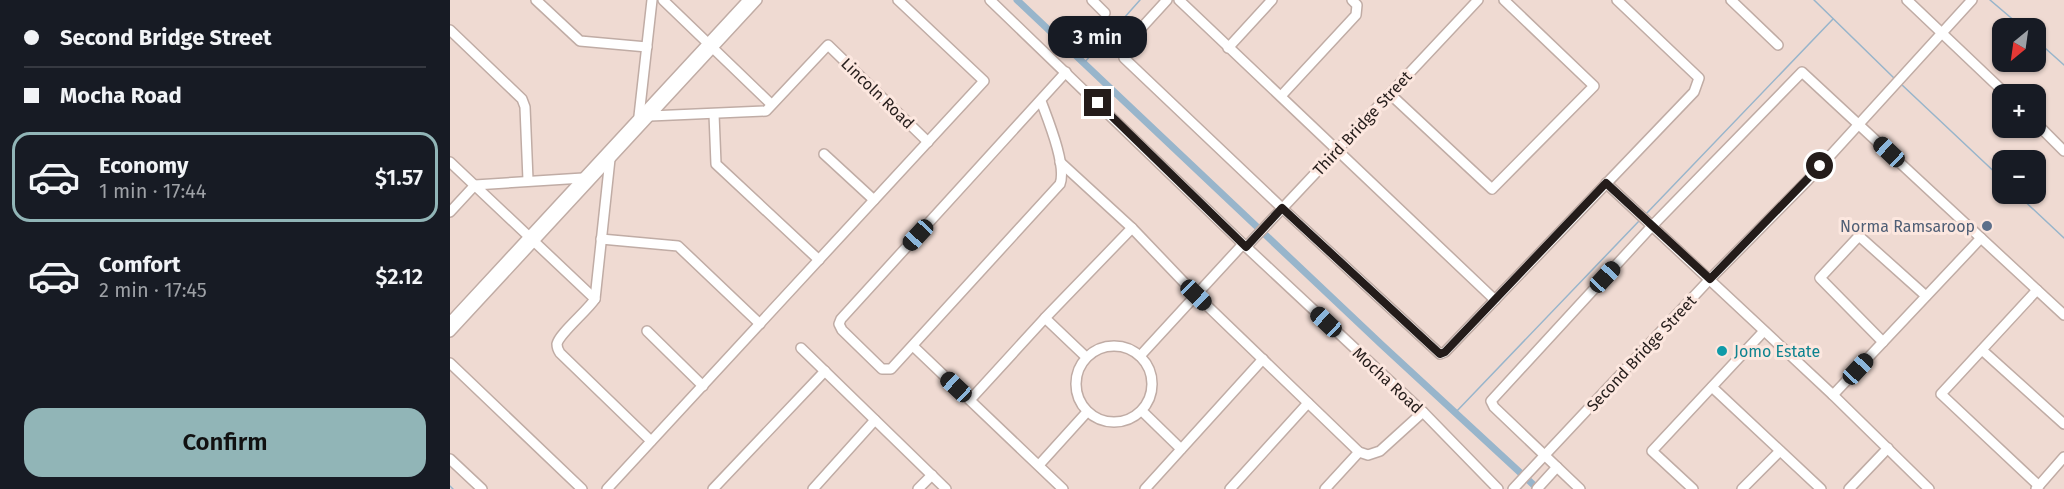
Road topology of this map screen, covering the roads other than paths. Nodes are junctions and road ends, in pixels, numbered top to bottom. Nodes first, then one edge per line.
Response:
1 (536, 0) edge
2 (652, 0) edge
3 (663, 0) edge
4 (748, 0) edge
5 (757, 0) edge
6 (898, 0) edge
7 (990, 0) edge
8 (1092, 0) edge
9 (1167, 0) edge
10 (1179, 0) edge
11 (1272, 0) edge
12 (1352, 0) edge
13 (1478, 0) edge
14 (1504, 0) edge
15 (1617, 0) edge
16 (1731, 0) edge
17 (1907, 0) edge
18 (1972, 0) edge
19 (1105, 13) dead end
20 (450, 30) edge
21 (1942, 33) junction
22 (711, 45) junction
23 (1778, 45) dead end
24 (647, 47) junction
25 (1228, 48) junction
26 (1066, 72) junction
27 (642, 82) junction
28 (1996, 84) edge
29 (1390, 94) junction
30 (1281, 96) junction
31 (661, 98) junction
32 (1041, 101) junction
33 (771, 104) junction
34 (714, 114) junction
35 (639, 116) junction
36 (650, 116) junction
37 (673, 116) junction
38 (1858, 123) junction
39 (2046, 133) edge
40 (928, 142) junction
41 (1336, 150) junction
42 (2064, 151) edge
43 (824, 154) dead end
44 (610, 159) junction
45 (450, 162) edge
46 (1060, 162) junction
47 (583, 178) junction
48 (528, 180) junction
49 (1606, 183) junction
50 (475, 185) junction
51 (874, 200) junction
52 (1282, 208) junction
53 (450, 212) edge
54 (1650, 224) junction
55 (1132, 228) junction
56 (1981, 238) junction
57 (532, 239) junction
58 (601, 239) junction
59 (1244, 245) junction
60 (819, 260) junction
61 (1710, 279) junction
62 (2037, 290) junction
63 (1196, 295) junction
64 (1926, 296) junction
65 (595, 299) junction
66 (1495, 300) junction
67 (2064, 315) edge
68 (1045, 318) junction
69 (450, 322) edge
70 (760, 324) junction
71 (647, 331) dead end
72 (1764, 331) junction
73 (450, 332) edge
74 (1883, 342) junction
75 (913, 346) junction
76 (801, 348) dead end
77 (1982, 350) junction
78 (1140, 356) junction
79 (1086, 357) junction
80 (1263, 359) junction
81 (450, 363) edge
82 (825, 371) junction
83 (703, 386) junction
84 (1712, 387) junction
85 (1833, 395) junction
86 (970, 400) junction
87 (1308, 403) junction
88 (1142, 411) junction
89 (1088, 412) junction
90 (1423, 412) junction
91 (875, 420) junction
92 (2064, 424) edge
93 (651, 441) junction
94 (1888, 448) junction
95 (1181, 449) junction
96 (1780, 451) junction
97 (1359, 452) junction
98 (1545, 455) junction
99 (2064, 457) edge
100 (450, 459) edge
101 (1039, 465) junction
102 (450, 466) edge
103 (1557, 467) junction
104 (932, 475) junction
105 (1515, 487) edge
106 (1539, 487) edge
107 (1686, 487) edge
108 (2038, 488) edge
109 (474, 489) edge
110 (482, 489) edge
111 (582, 489) edge
112 (607, 489) edge
113 (713, 489) edge
114 (813, 489) edge
115 (918, 489) edge
116 (946, 489) edge
117 (1063, 489) edge
118 (1145, 489) edge
119 (1230, 489) edge
120 (1325, 489) edge
121 (1498, 489) edge
122 (1580, 489) edge
123 (1742, 489) edge
124 (1821, 489) edge
125 (1849, 489) edge
126 (1929, 489) edge

1 - 24 street
2 - 24 street
3 - 22 street
4 - 22 street
5 - 22 street
6 - 40 street
7 - 26 street, Mocha Road
8 - 19 street
9 - 52 street
10 - 25 street
11 - 25 street
12 - 30 street
13 - 29 street, Third Bridge Street
14 - 29 street
15 - 49 street
16 - 23 street
17 - 21 street
18 - 21 street, Second Bridge Street
20 - 48 street
21 - 28 street
21 - 38 street, Second Bridge Street
22 - 31 street
22 - 33 street
24 - 27 street
25 - 30 street
26 - 32 street
26 - 59 street, Mocha Road
27 - 31 street
27 - 35 street
29 - 41 street, Third Bridge Street
30 - 41 street
31 - 35 street
31 - 36 street
31 - 37 street
32 - 46 street
32 - 75 street
33 - 34 street
33 - 40 street, Lincoln Road
34 - 37 street
34 - 60 street
35 - 47 street
36 - 37 street
36 - 44 street
38 - 54 street
38 - 56 street
38 - 61 street, Second Bridge Street
39 - 42 street
40 - 51 street
41 - 52 street, Third Bridge Street
41 - 66 street
43 - 51 street
44 - 57 street
44 - 58 street
45 - 50 street
46 - 55 street
46 - 75 street
47 - 48 street
47 - 57 street
48 - 50 street
49 - 54 street
49 - 66 street
50 - 53 street
50 - 57 street
51 - 60 street
52 - 59 street, Third Bridge Street
52 - 66 street
54 - 61 street
54 - 98 street
55 - 63 street
55 - 68 street
56 - 62 street
56 - 64 street
57 - 65 street
57 - 69 street
57 - 73 street
58 - 65 street
58 - 70 street
59 - 63 street, Third Bridge Street
59 - 90 street, Mocha Road
60 - 70 street
61 - 72 street
61 - 98 street, Second Bridge Street
62 - 67 street
62 - 77 street
63 - 78 street, Third Bridge Street
63 - 80 street
64 - 74 street
64 - 74 street
65 - 93 street
68 - 79 street
68 - 86 street
70 - 83 street
71 - 83 street
72 - 84 street
72 - 85 street
74 - 85 street
75 - 86 street
76 - 82 street
77 - 92 street
77 - 108 street
78 - 79 street
78 - 88 street
79 - 89 street
80 - 87 street
80 - 95 street
81 - 111 street
82 - 91 street
82 - 113 street
83 - 93 street
84 - 96 street
84 - 107 street
85 - 94 street
86 - 101 street
87 - 97 street
87 - 119 street
88 - 89 street
88 - 95 street
89 - 101 street
90 - 97 street
90 - 121 street, Mocha Road
91 - 104 street
91 - 114 street
93 - 112 street
94 - 125 street
94 - 126 street
95 - 118 street
96 - 123 street
96 - 124 street
97 - 120 street
98 - 103 street
98 - 105 street, Second Bridge Street
99 - 108 street
100 - 110 street
101 - 117 street
102 - 109 street
103 - 106 street
103 - 122 street
104 - 115 street
104 - 116 street

